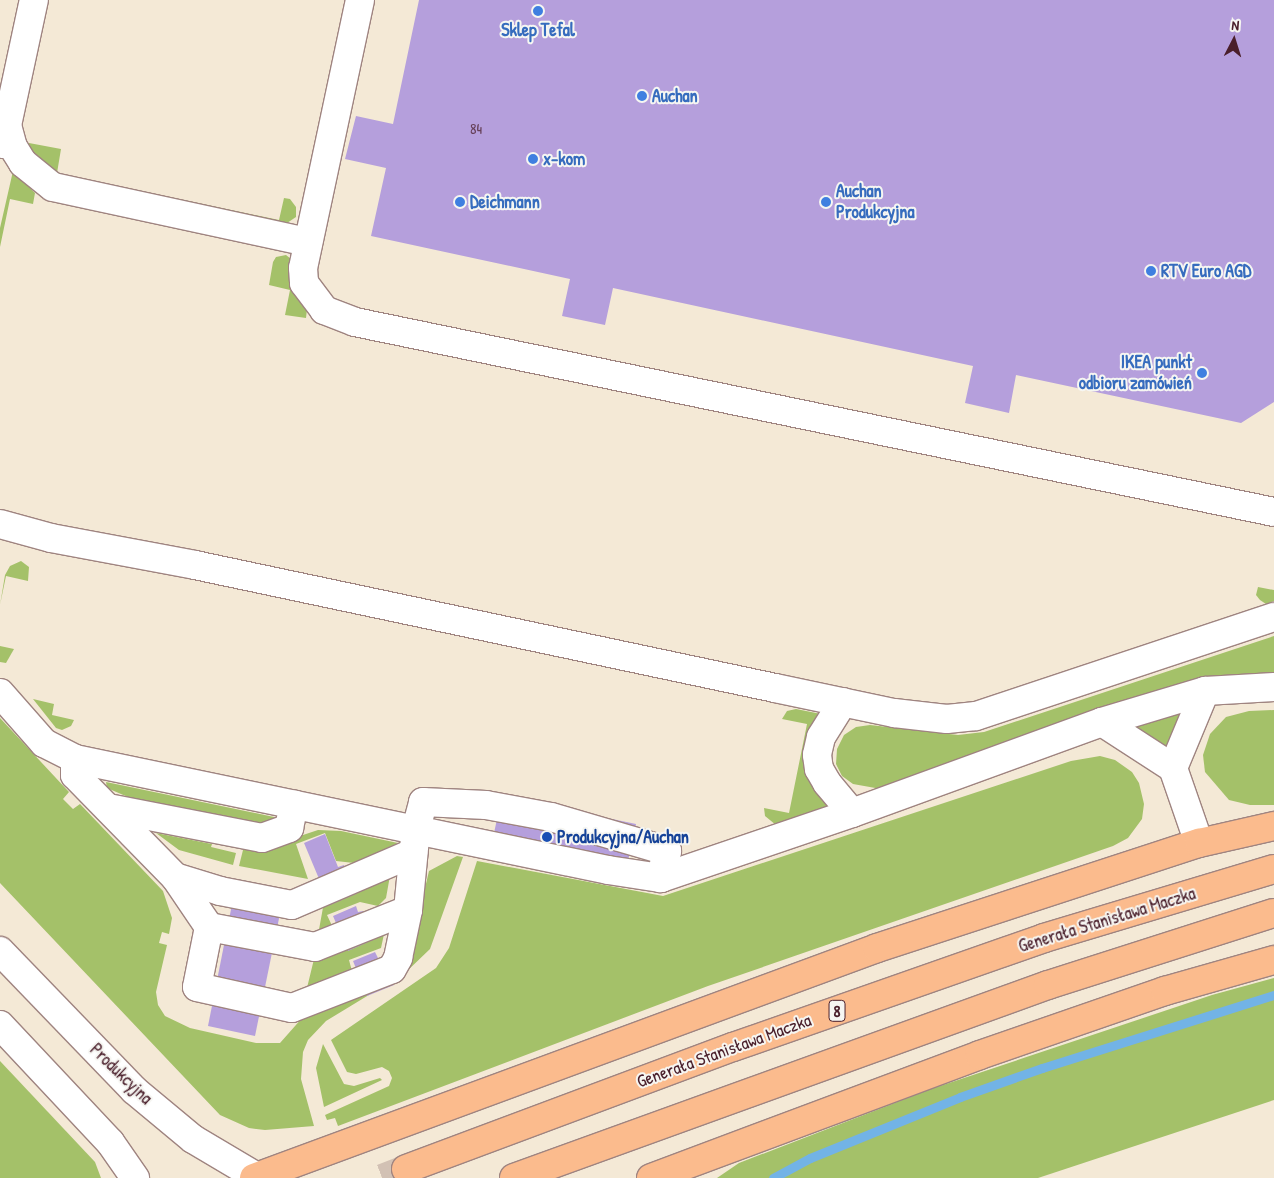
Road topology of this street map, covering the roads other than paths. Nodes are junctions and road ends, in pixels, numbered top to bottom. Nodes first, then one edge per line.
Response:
1 (34, 0) edge
2 (360, 0) edge
3 (7, 125) junction
4 (0, 155) edge
5 (308, 242) junction
6 (1274, 512) edge
7 (2, 531) edge
8 (1274, 617) edge
9 (1274, 687) edge
10 (1205, 691) junction
11 (0, 693) edge
12 (843, 702) junction
13 (1102, 722) junction
14 (75, 759) junction
15 (1173, 768) junction
16 (294, 805) junction
17 (108, 808) junction
18 (852, 813) junction
19 (1274, 826) edge
20 (415, 841) junction
21 (1199, 843) junction
22 (1274, 869) edge
23 (175, 876) junction
24 (661, 878) junction
25 (408, 910) junction
26 (1274, 913) edge
27 (209, 926) junction
28 (0, 951) edge
29 (1274, 960) edge
30 (0, 1025) edge
31 (406, 1169) tunnel mouth
32 (135, 1178) edge
33 (257, 1178) edge
34 (514, 1178) edge
35 (651, 1178) edge

1 - 3 street
2 - 5 street
3 - 4 street
3 - 5 street
5 - 6 street
7 - 12 street
8 - 12 street
9 - 10 street
10 - 13 street
10 - 15 street
11 - 14 street
12 - 18 street
13 - 15 street
13 - 18 street
14 - 16 street
14 - 17 street
15 - 21 street
16 - 17 street
16 - 20 street
17 - 23 street
18 - 24 street
19 - 21 main road
20 - 23 street
20 - 24 street
20 - 24 street
20 - 25 street
21 - 33 main road
22 - 31 main road, Generała Stanisława Maczka / 8
23 - 27 street
25 - 27 street
25 - 27 street
26 - 34 main road
28 - 33 street, Produkcyjna
29 - 35 main road
30 - 32 street

